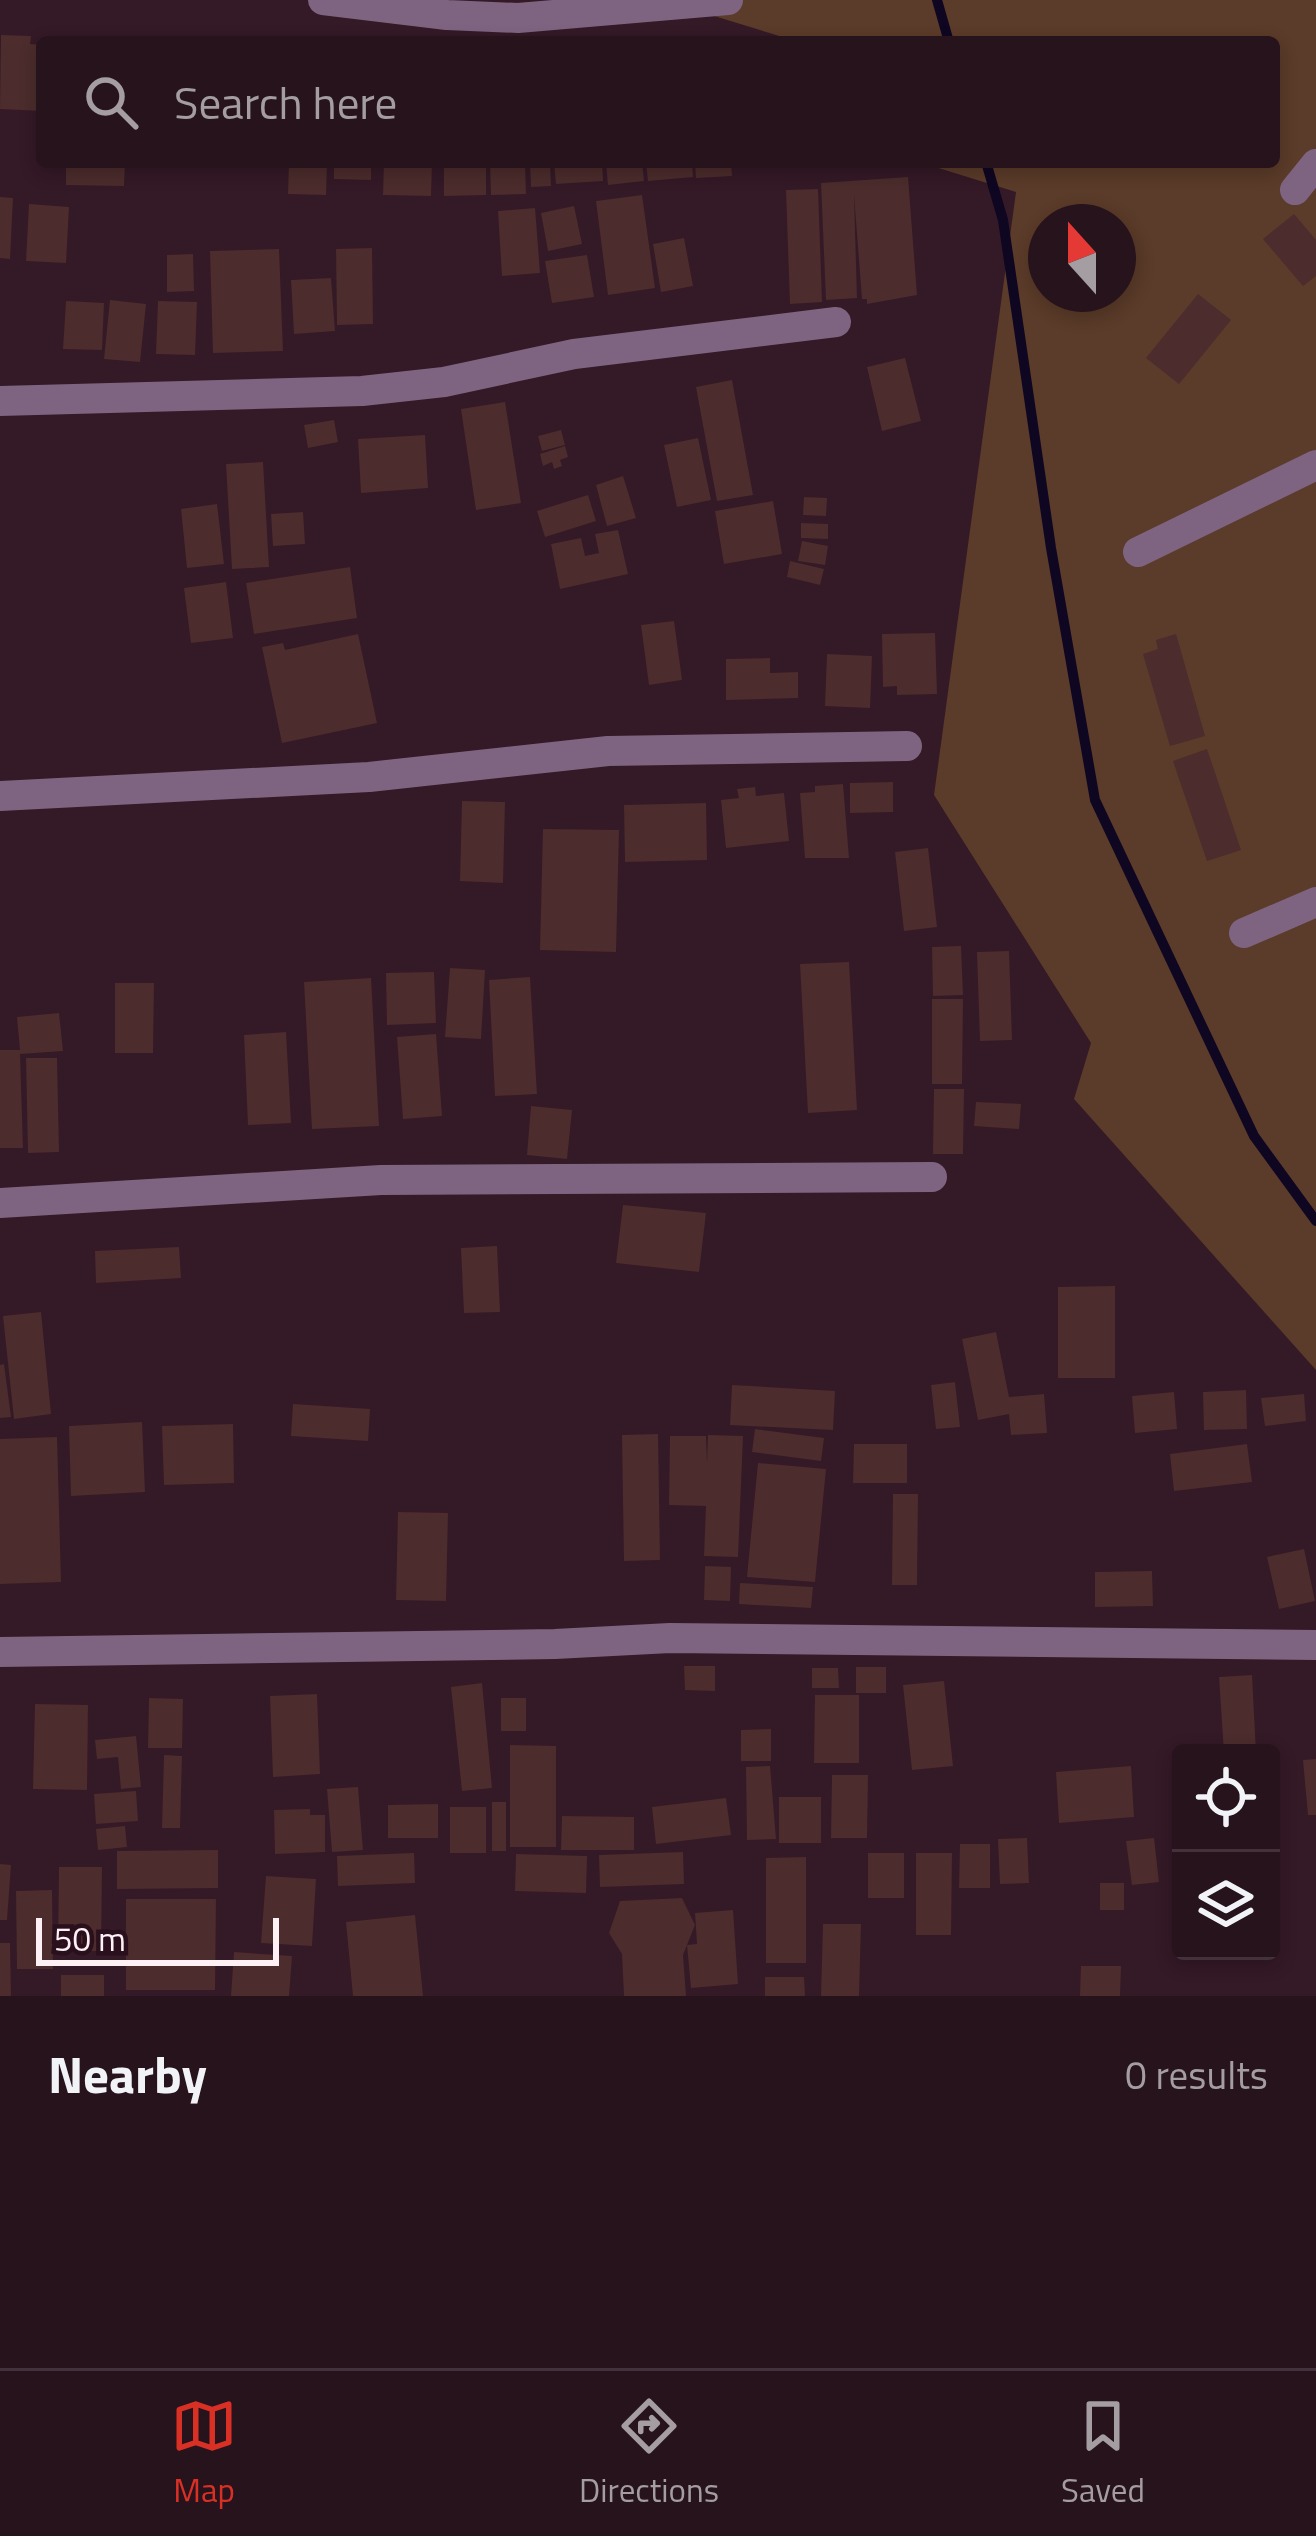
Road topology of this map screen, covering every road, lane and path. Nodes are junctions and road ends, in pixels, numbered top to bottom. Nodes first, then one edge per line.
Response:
1 (323, 0) edge
2 (728, 0) edge
3 (1316, 164) edge
4 (1295, 190) dead end
5 (836, 322) dead end
6 (0, 401) edge
7 (1316, 465) edge
8 (1138, 552) dead end
9 (907, 746) dead end
10 (0, 796) edge
11 (1316, 902) edge
12 (1244, 933) dead end
13 (932, 1177) dead end
14 (0, 1203) edge
15 (1316, 1645) edge
16 (0, 1652) edge

1 - 2 street
3 - 4 street
5 - 6 street
7 - 8 street
9 - 10 street
11 - 12 street
13 - 14 street
15 - 16 street

